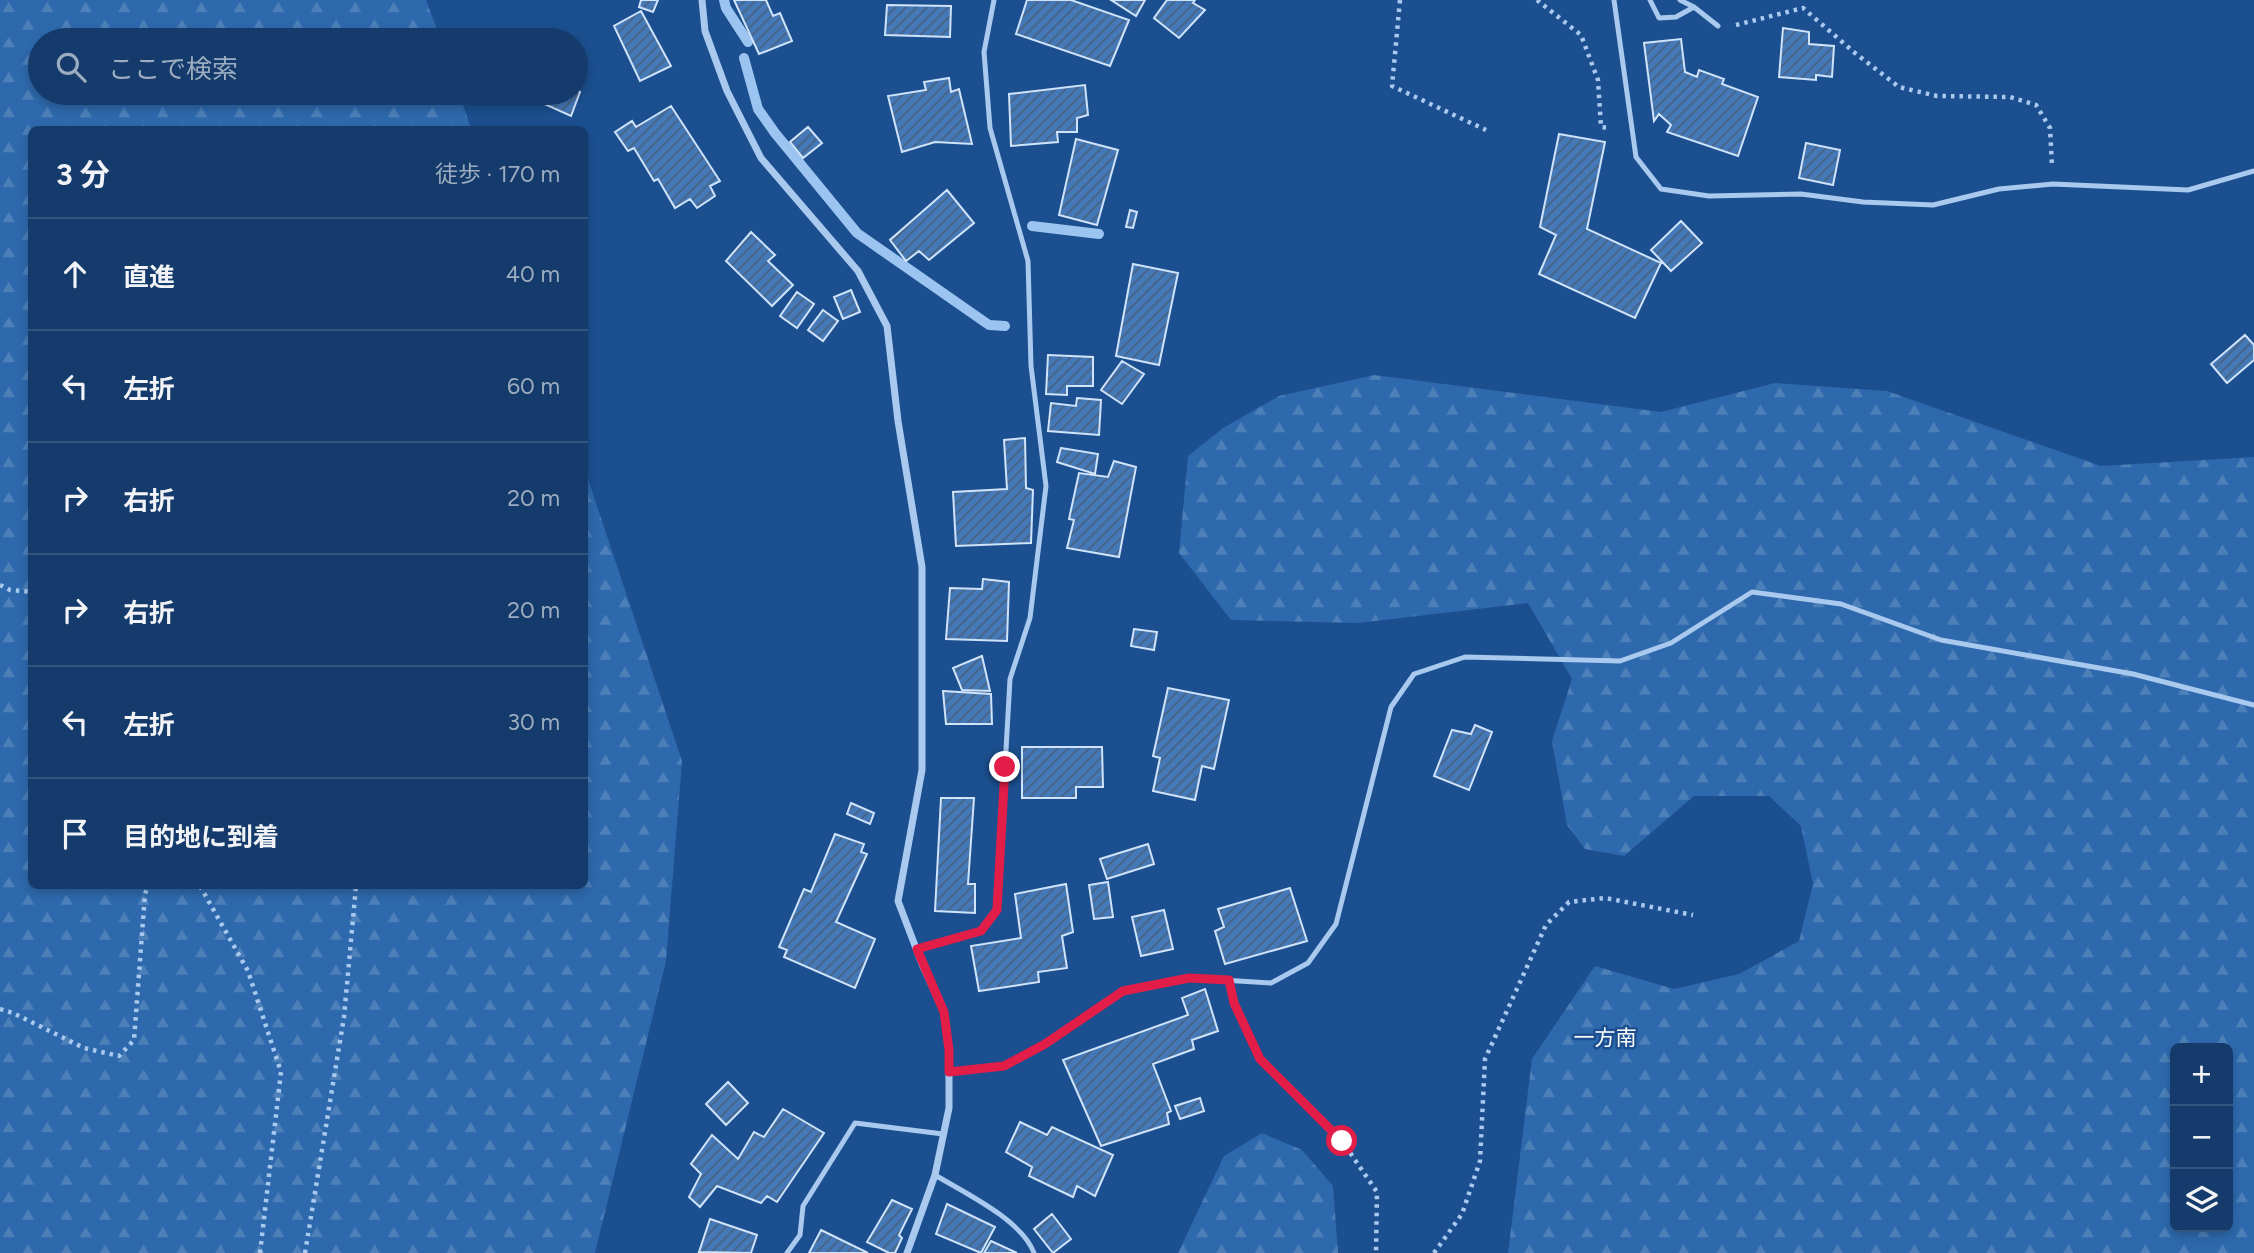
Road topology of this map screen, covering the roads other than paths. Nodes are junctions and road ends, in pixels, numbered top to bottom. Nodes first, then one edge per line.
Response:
1 (702, 0) edge
2 (994, 0) edge
3 (1614, 0) edge
4 (1650, 0) edge
5 (1680, 0) edge
6 (1694, 7) junction
7 (1718, 26) road end
8 (2254, 172) edge
9 (2254, 705) edge
10 (917, 949) junction
11 (949, 1072) junction
12 (943, 1135) junction
13 (935, 1175) junction
14 (788, 1253) edge
15 (907, 1253) edge
16 (1034, 1253) edge

1 - 10 street
2 - 10 lane
3 - 8 lane
4 - 6 lane
5 - 6 lane
6 - 7 lane
9 - 11 lane
10 - 11 street
11 - 12 street
12 - 13 street
12 - 14 lane
13 - 15 street
13 - 16 lane

